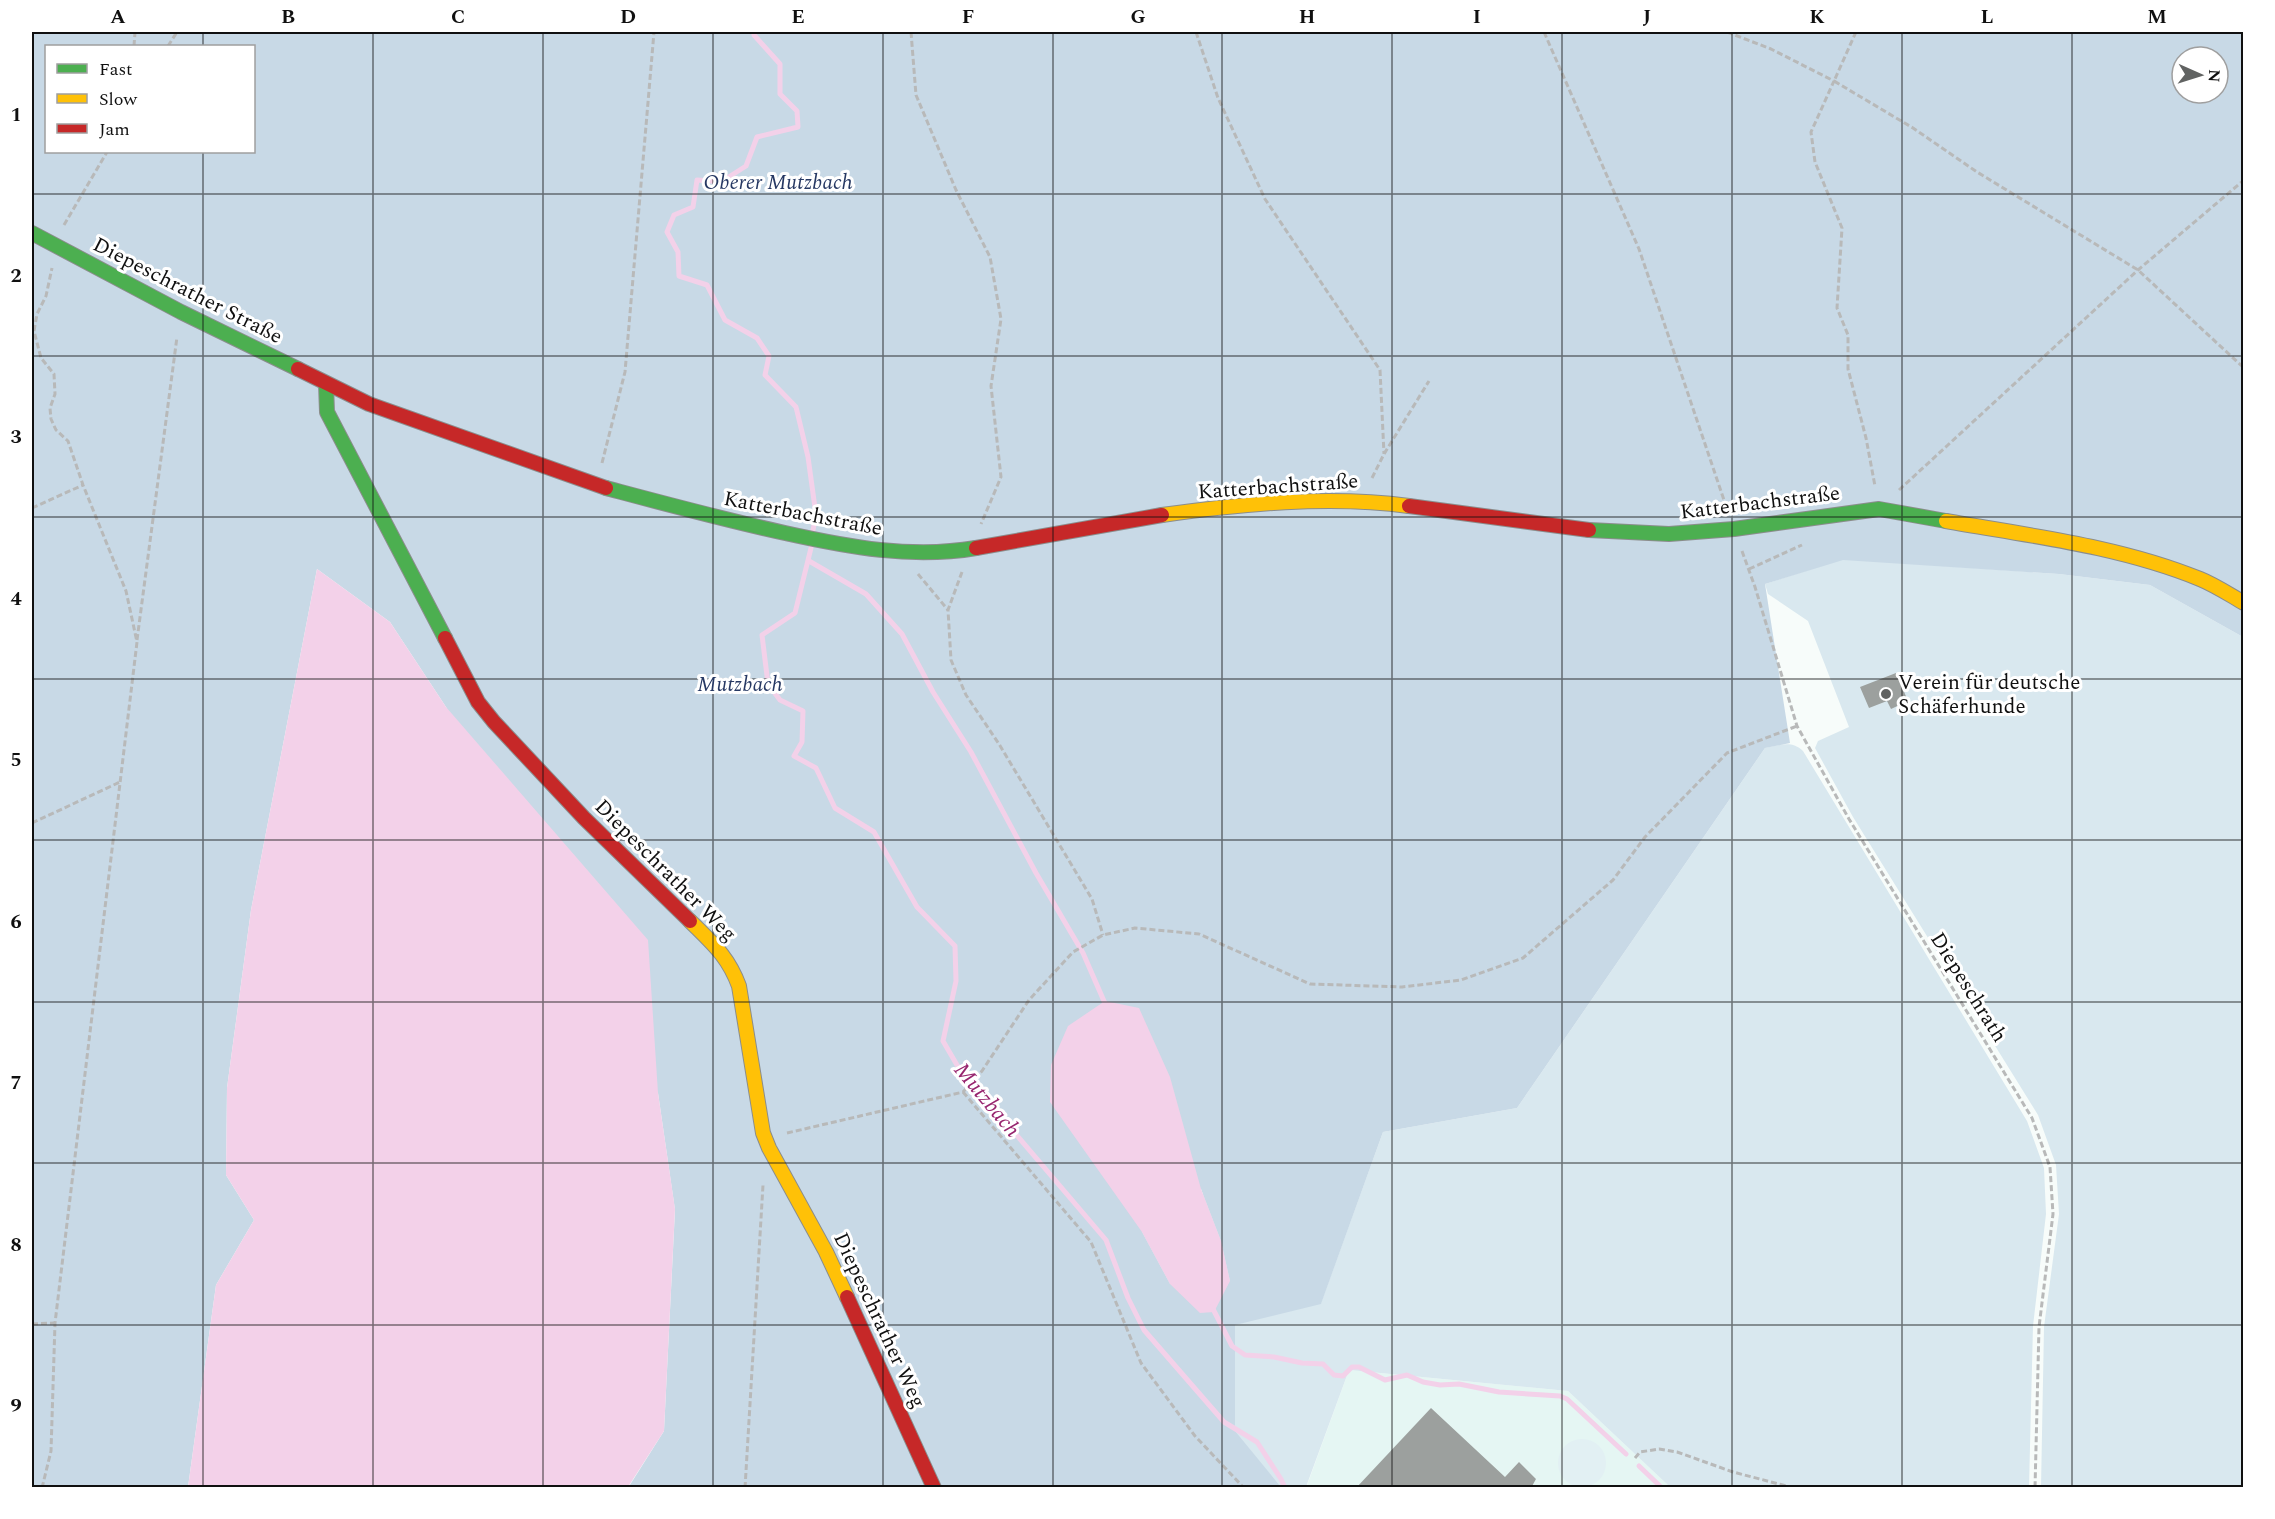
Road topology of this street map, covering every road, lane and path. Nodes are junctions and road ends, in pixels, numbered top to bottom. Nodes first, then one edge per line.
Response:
1 (177, 32) edge
2 (654, 32) edge
3 (911, 32) edge
4 (1196, 32) edge
5 (1544, 32) edge
6 (1727, 32) edge
7 (1856, 32) edge
8 (169, 45) edge
9 (1834, 81) junction
10 (106, 153) edge
11 (2244, 180) edge
12 (32, 233) edge
13 (54, 245) junction
14 (2138, 270) junction
15 (181, 312) junction
16 (2244, 368) edge
17 (1430, 381) dead end
18 (326, 384) junction
19 (1384, 454) junction
20 (83, 485) junction
21 (597, 485) junction
22 (1370, 501) junction
23 (32, 508) edge
24 (1879, 509) junction
25 (1734, 530) junction
26 (1803, 544) dead end
27 (970, 549) junction
28 (900, 553) junction
29 (1749, 569) junction
30 (2244, 603) edge
31 (948, 610) junction
32 (137, 642) junction
33 (1797, 726) junction
34 (120, 782) junction
35 (32, 823) edge
36 (1102, 935) junction
37 (963, 1092) junction
38 (769, 1148) junction
39 (764, 1181) dead end
40 (55, 1323) junction
41 (32, 1324) edge
42 (1635, 1458) dead end
43 (42, 1488) edge
44 (745, 1488) edge
45 (934, 1488) edge
46 (1244, 1488) edge
47 (1794, 1488) edge
48 (2035, 1488) edge

1 - 8 path
2 - 21 path
3 - 27 path
4 - 19 path
5 - 25 path, Diepeschrath
6 - 9 path
7 - 9 path
9 - 14 path
9 - 24 path
10 - 13 path
11 - 14 path
12 - 13 street, Diepeschrather Straße
13 - 15 street, Diepeschrather Straße
13 - 20 path
14 - 16 path
14 - 24 path
15 - 18 street, Diepeschrather Straße
15 - 32 path
17 - 19 path
18 - 21 street, Katterbachstraße
18 - 38 street, Diepeschrather Weg
19 - 22 path
20 - 23 path
20 - 32 path
21 - 28 street, Katterbachstraße
22 - 25 street, Katterbachstraße
22 - 27 street, Katterbachstraße
24 - 25 street, Katterbachstraße
24 - 30 street, Katterbachstraße
25 - 29 path, Diepeschrath
26 - 29 path
27 - 28 street, Katterbachstraße
27 - 31 path
28 - 31 path
29 - 33 path, Diepeschrath
31 - 36 path
32 - 34 path
33 - 36 path
33 - 48 path, Diepeschrath
34 - 35 path
34 - 40 path
36 - 37 path
37 - 38 path
37 - 46 path
38 - 45 street, Diepeschrather Weg
39 - 44 path
40 - 41 path
40 - 43 path
42 - 47 path

